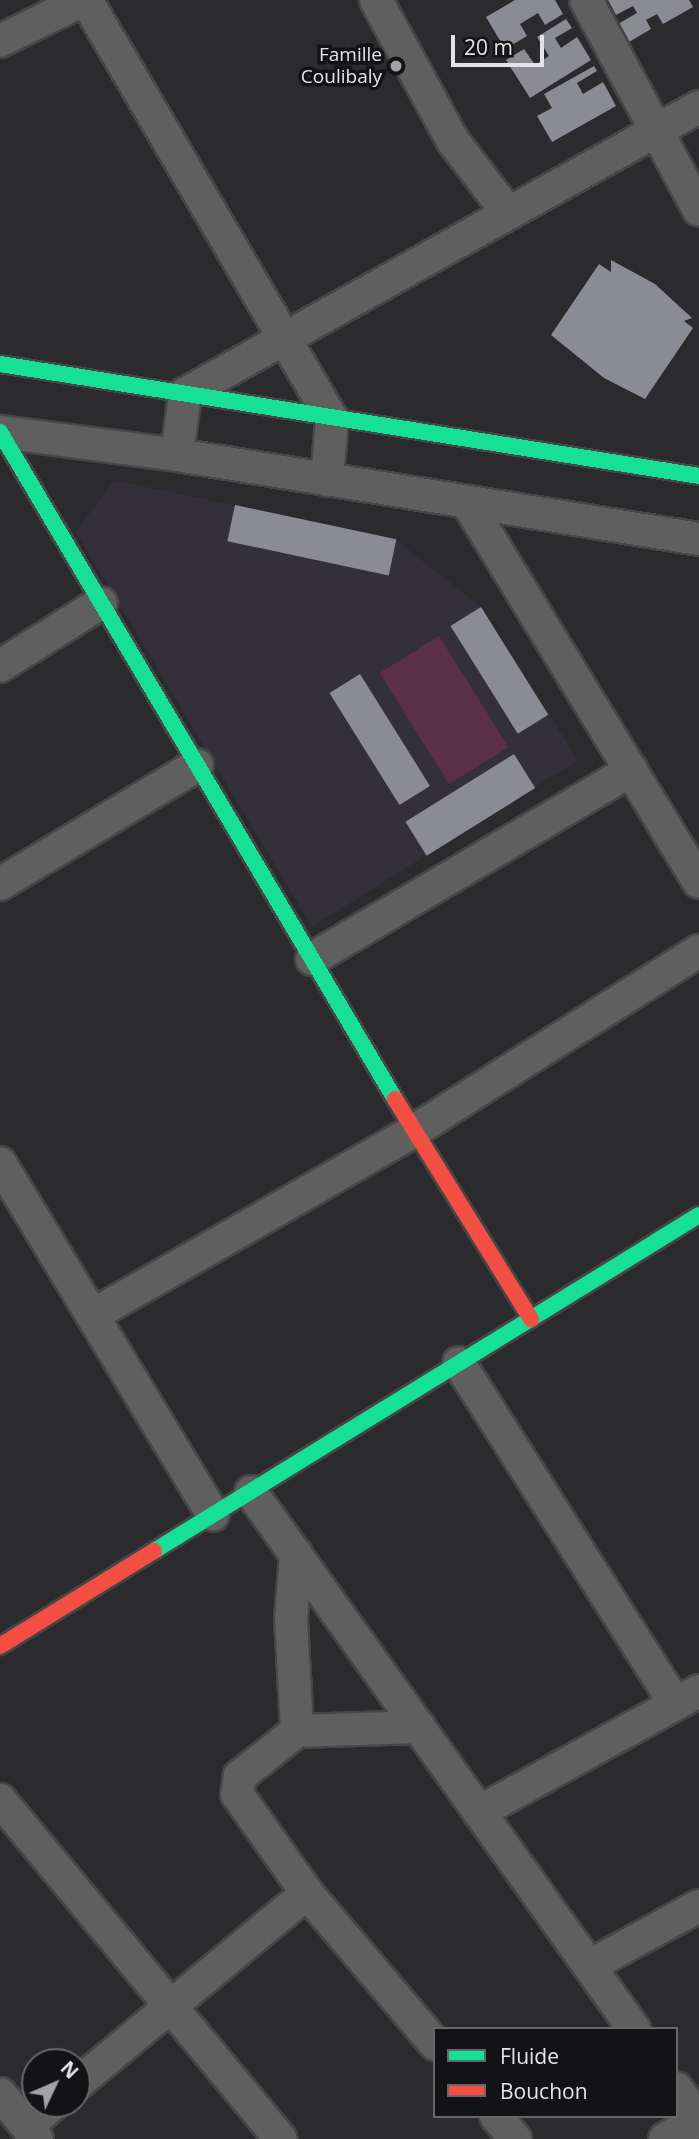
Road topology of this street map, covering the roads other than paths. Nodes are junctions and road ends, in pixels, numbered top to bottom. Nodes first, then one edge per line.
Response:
1 (85, 0) edge
2 (376, 0) edge
3 (586, 0) edge
4 (0, 41) edge
5 (699, 107) edge
6 (656, 130) junction
7 (699, 210) edge
8 (508, 213) junction
9 (281, 338) junction
10 (0, 364) edge
11 (185, 394) junction
12 (332, 419) junction
13 (0, 432) edge
14 (177, 456) junction
15 (699, 476) edge
16 (327, 480) junction
17 (467, 502) junction
18 (697, 541) edge
19 (101, 603) junction
20 (0, 666) edge
21 (197, 765) junction
22 (631, 770) junction
23 (699, 882) edge
24 (0, 884) edge
25 (699, 951) edge
26 (312, 959) junction
27 (414, 1131) junction
28 (0, 1163) edge
29 (699, 1215) edge
30 (93, 1315) junction
31 (531, 1319) junction
32 (459, 1363) junction
33 (251, 1492) junction
34 (213, 1515) junction
35 (296, 1554) junction
36 (0, 1646) edge
37 (687, 1698) edge
38 (419, 1727) junction
39 (296, 1731) junction
40 (0, 1800) edge
41 (479, 1812) junction
42 (307, 1893) junction
43 (699, 1906) edge
44 (589, 1966) junction
45 (171, 2006) junction
46 (633, 2027) edge
47 (433, 2042) edge
48 (91, 2072) edge
49 (678, 2091) edge
50 (0, 2094) edge
51 (43, 2118) edge
52 (498, 2118) edge
53 (699, 2120) edge
54 (32, 2133) edge
55 (280, 2139) edge
56 (515, 2139) edge
57 (665, 2139) edge

1 - 4 street
1 - 9 street
2 - 8 street
3 - 6 street
5 - 6 street
6 - 7 street
6 - 8 street
8 - 9 street
9 - 11 street
9 - 12 street
10 - 11 street
11 - 12 street
11 - 14 street
12 - 15 street
12 - 16 street
13 - 14 street
13 - 19 street
14 - 16 street
16 - 17 street
17 - 18 street
17 - 22 street
19 - 20 street
19 - 21 street
21 - 24 street
21 - 26 street
22 - 23 street
22 - 26 street
25 - 27 street
26 - 27 street
27 - 30 street
27 - 31 street
28 - 30 street
29 - 31 street
30 - 34 street
31 - 32 street
32 - 33 street
32 - 37 street
33 - 34 street
33 - 35 street
34 - 36 street
35 - 38 street
35 - 39 street
37 - 41 street
38 - 39 street
38 - 41 street
39 - 42 street
40 - 45 street
41 - 44 street
42 - 45 street
42 - 47 street
43 - 44 street
44 - 46 street
45 - 48 street
45 - 55 street
49 - 53 street
50 - 54 street
51 - 54 street
52 - 56 street
53 - 57 street

